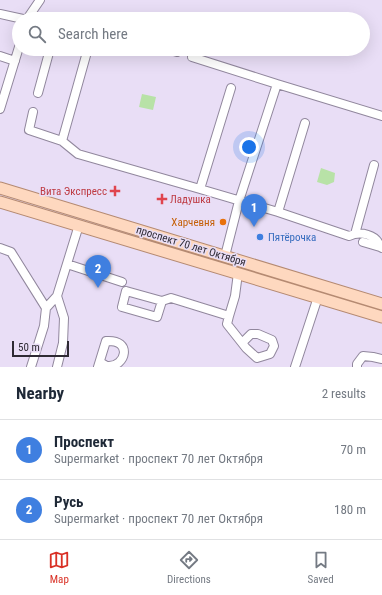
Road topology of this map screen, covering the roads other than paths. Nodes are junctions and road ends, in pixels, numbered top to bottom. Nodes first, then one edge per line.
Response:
1 (40, 0) edge
2 (32, 12) edge
3 (0, 14) edge
4 (12, 17) edge
5 (0, 56) edge
6 (16, 56) edge
7 (48, 56) edge
8 (87, 56) edge
9 (192, 57) dead end
10 (15, 61) junction
11 (277, 84) junction
12 (231, 88) dead end
13 (38, 93) dead end
14 (0, 109) edge
15 (33, 112) dead end
16 (382, 116) edge
17 (305, 123) dead end
18 (62, 141) junction
19 (374, 165) dead end
20 (0, 188) edge
21 (200, 189) junction
22 (239, 201) junction
23 (0, 202) edge
24 (278, 212) junction
25 (83, 213) junction
26 (79, 225) junction
27 (355, 234) junction
28 (363, 242) dead end
29 (0, 248) edge
30 (381, 248) edge
31 (225, 256) junction
32 (241, 261) junction
33 (67, 264) junction
34 (221, 268) junction
35 (238, 273) junction
36 (122, 282) dead end
37 (322, 286) junction
38 (57, 296) junction
39 (318, 297) junction
40 (162, 301) junction
41 (382, 304) edge
42 (46, 308) junction
43 (229, 316) junction
44 (382, 316) edge
45 (242, 343) dead end
46 (382, 359) edge
47 (31, 367) edge
48 (58, 367) edge
49 (295, 367) edge
50 (357, 367) edge

1 - 2 lane
3 - 4 lane
5 - 10 lane
6 - 10 lane
7 - 13 lane
8 - 18 lane
9 - 11 lane
10 - 14 lane
11 - 16 lane
11 - 22 lane
12 - 21 lane
15 - 18 lane
17 - 24 lane
18 - 21 lane
19 - 27 lane
20 - 25 main road, проспект 70 лет Октября
21 - 22 lane
22 - 24 lane
22 - 31 lane
23 - 26 main road, проспект 70 лет Октября
24 - 27 lane
25 - 26 main road
25 - 31 main road, проспект 70 лет Октября
26 - 33 lane
26 - 34 main road, проспект 70 лет Октября
27 - 30 lane
28 - 30 lane
29 - 42 lane
31 - 32 main road, проспект 70 лет Октября
31 - 34 main road
32 - 35 main road
32 - 37 main road, проспект 70 лет Октября
33 - 36 lane
33 - 38 lane
34 - 35 main road, проспект 70 лет Октября
35 - 39 main road, проспект 70 лет Октября
35 - 43 lane
37 - 39 main road
37 - 41 main road, проспект 70 лет Октября
38 - 42 lane
38 - 48 lane
39 - 44 main road, проспект 70 лет Октября
39 - 49 lane
40 - 40 lane
40 - 43 lane
42 - 47 lane
43 - 45 lane
46 - 50 lane

